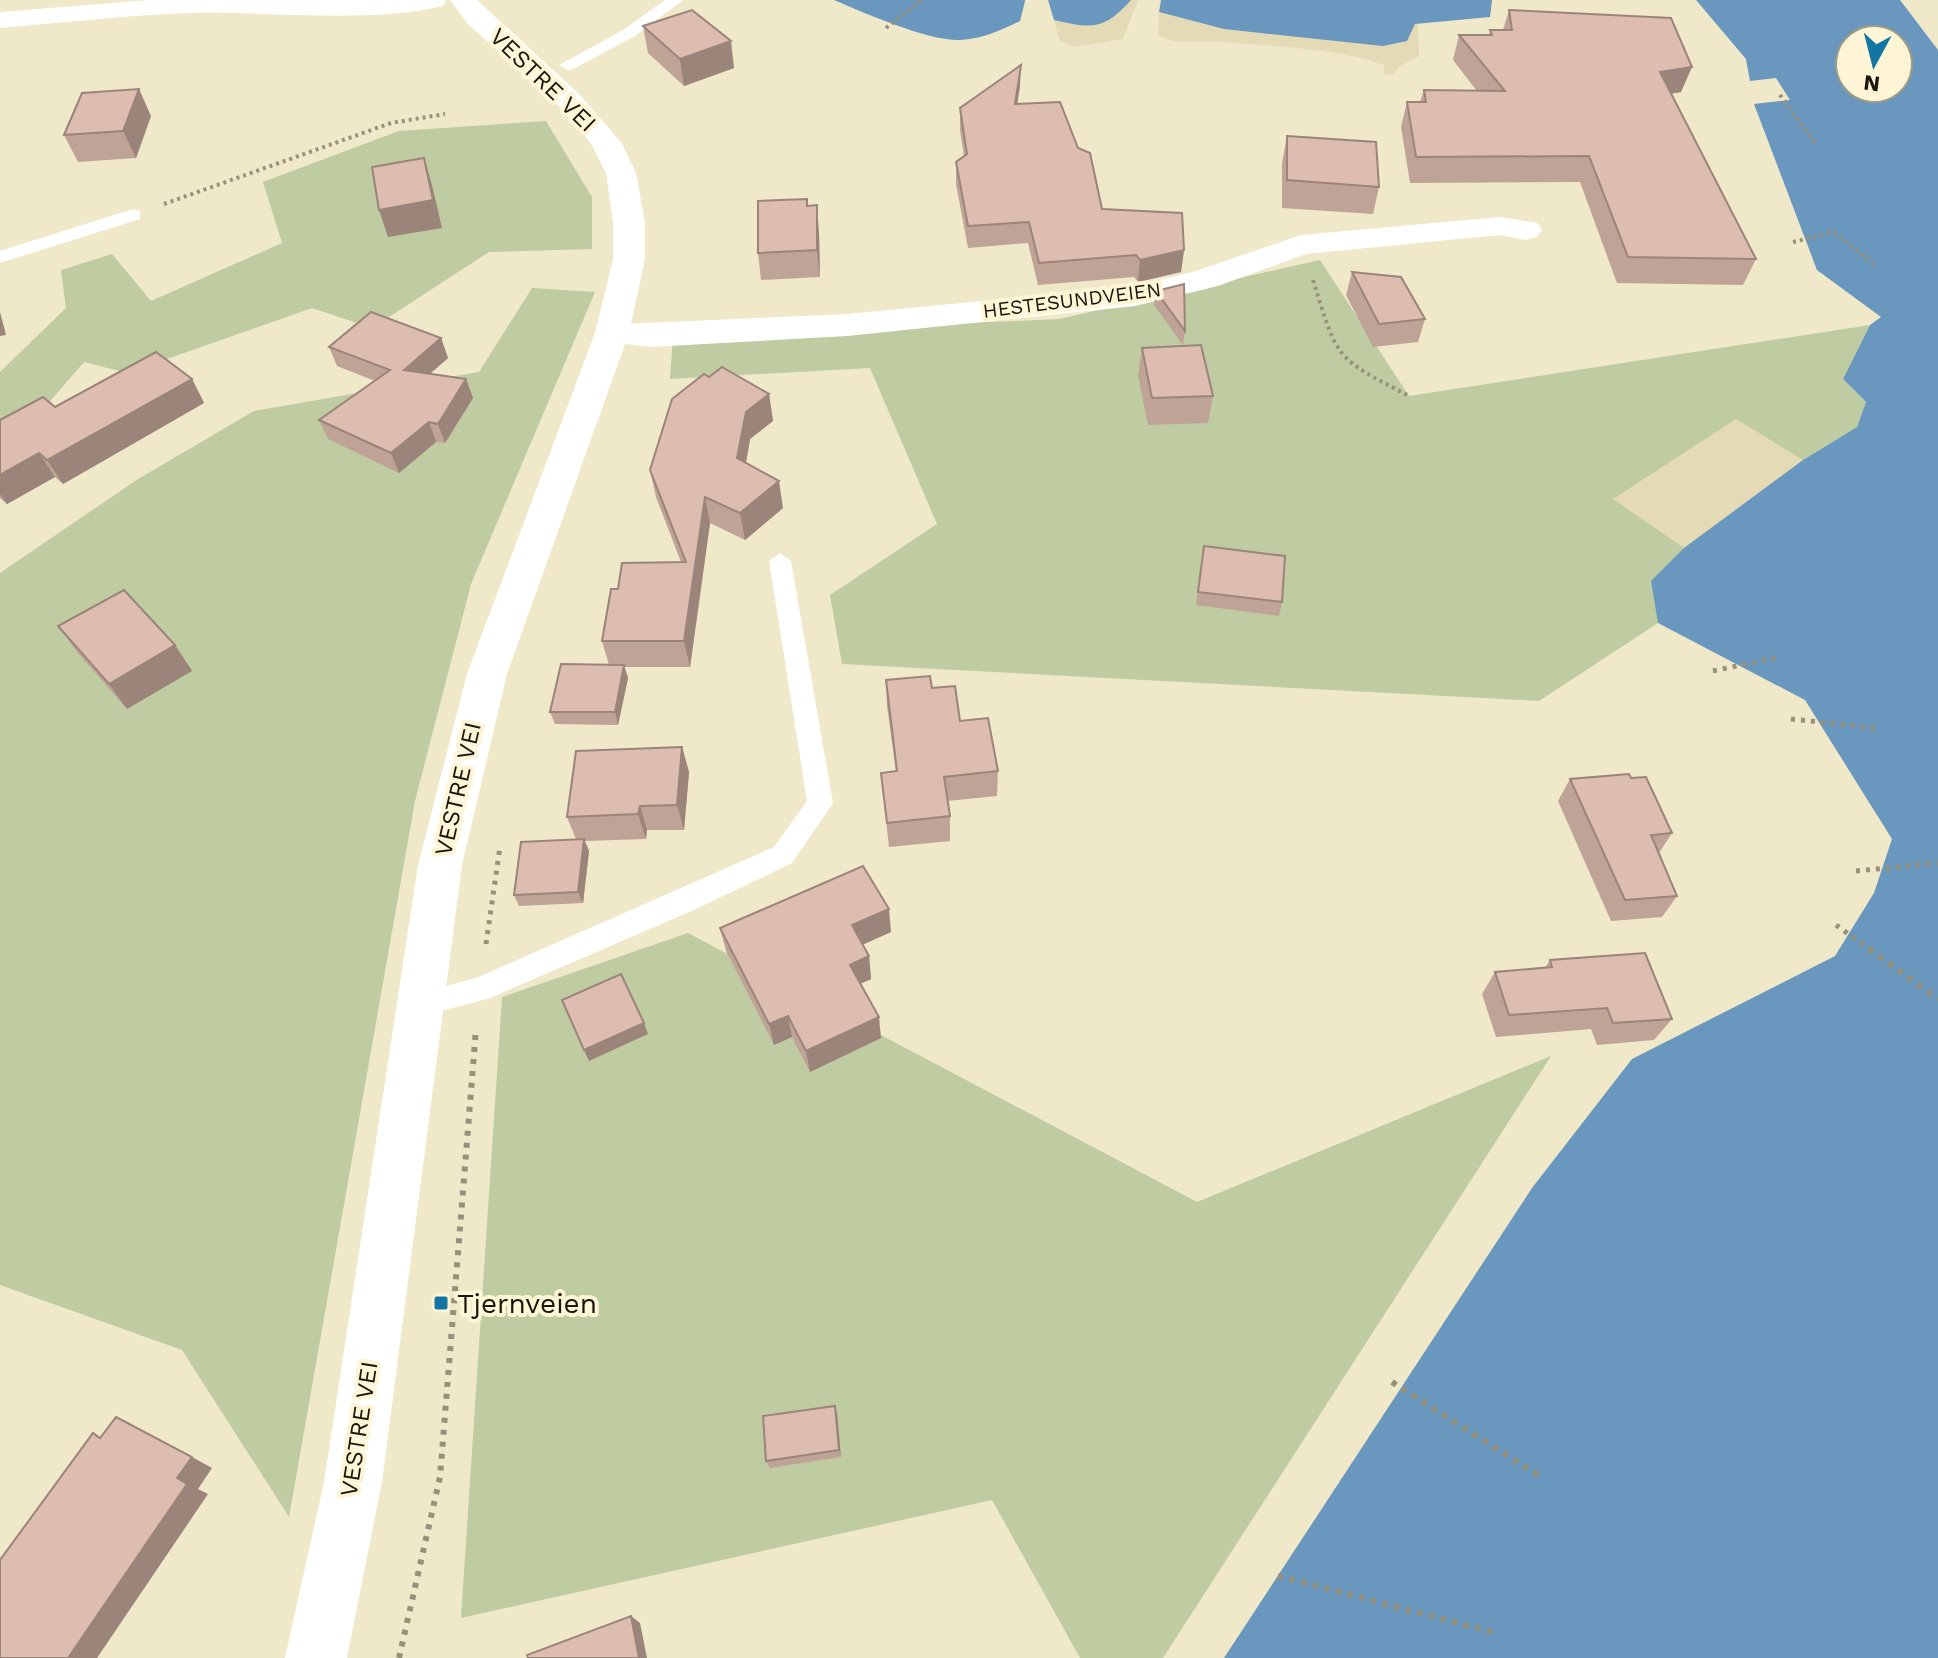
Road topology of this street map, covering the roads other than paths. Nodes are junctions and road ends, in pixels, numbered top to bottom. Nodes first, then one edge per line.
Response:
1 (433, 0) edge
2 (463, 0) edge
3 (675, 0) edge
4 (0, 20) edge
5 (567, 65) dead end
6 (133, 215) road end
7 (1526, 230) dead end
8 (0, 257) edge
9 (612, 333) junction
10 (780, 561) dead end
11 (419, 1005) junction
12 (316, 1658) edge

1 - 4 street
2 - 9 street, VESTRE VEI
3 - 5 lane
6 - 8 lane
7 - 9 street, HESTESUNDVEIEN
9 - 11 street, VESTRE VEI
10 - 11 lane
11 - 12 street, VESTRE VEI

